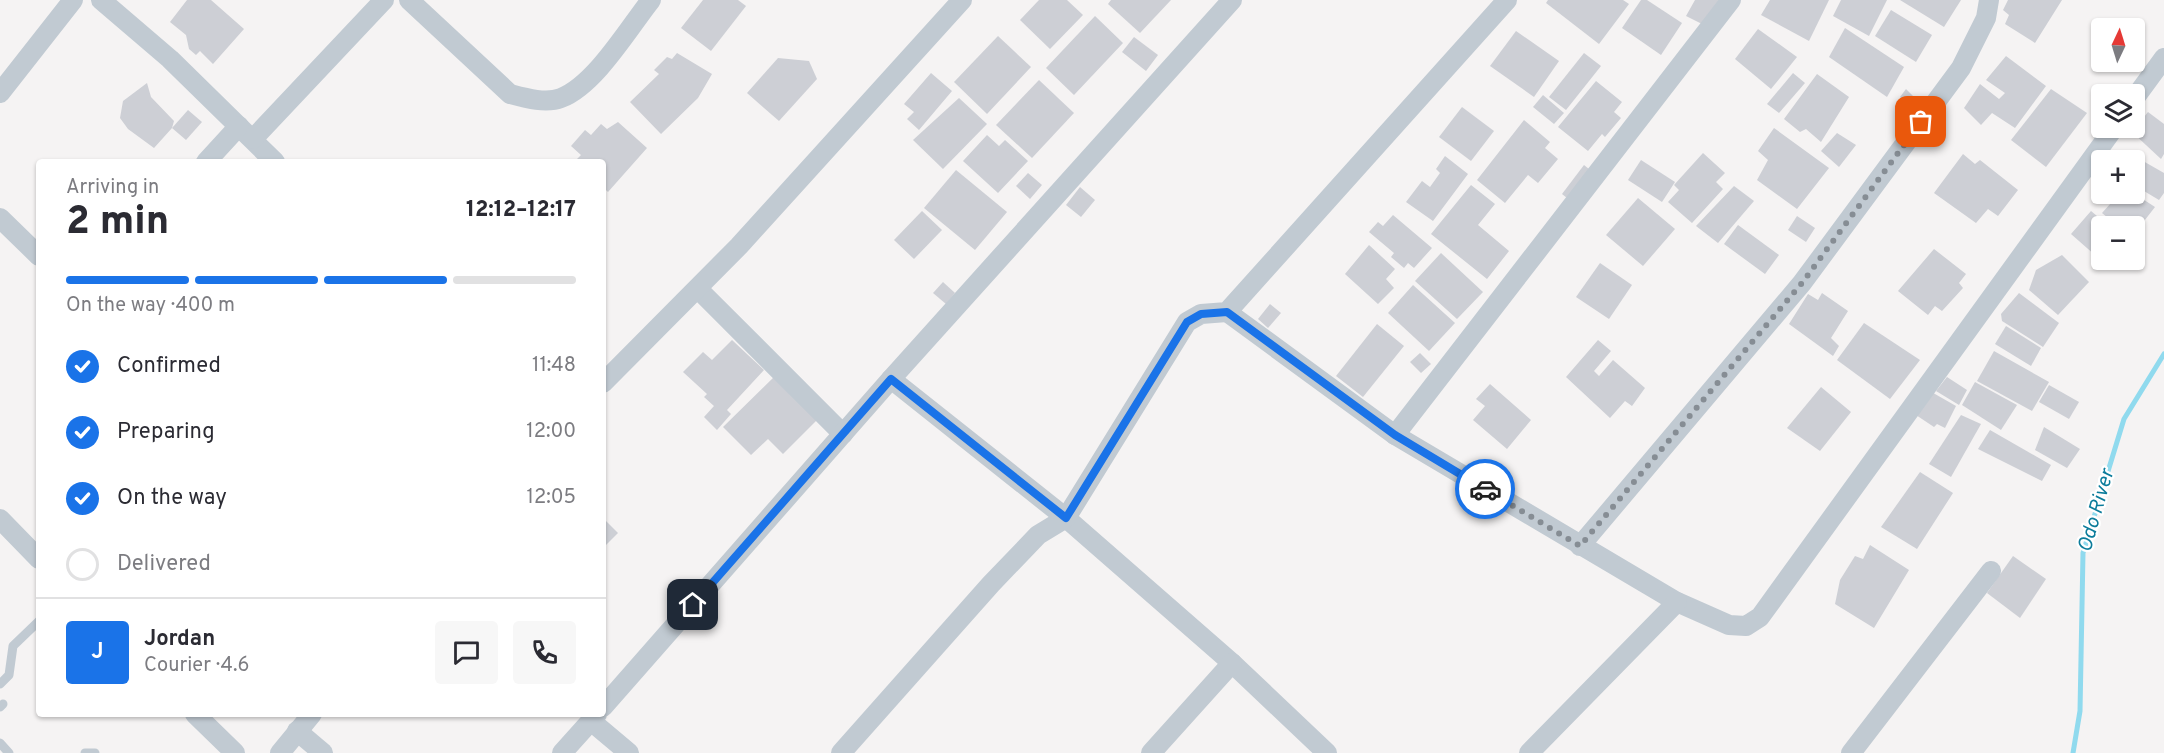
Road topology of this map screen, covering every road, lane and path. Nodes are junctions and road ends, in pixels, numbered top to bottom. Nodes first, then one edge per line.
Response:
1 (74, 0) edge
2 (100, 0) edge
3 (384, 0) edge
4 (409, 0) edge
5 (651, 0) edge
6 (962, 0) edge
7 (1232, 0) edge
8 (1507, 0) edge
9 (1731, 0) edge
10 (1989, 0) edge
11 (2164, 58) edge
12 (2145, 84) edge
13 (0, 93) edge
14 (246, 133) junction
15 (2107, 138) edge
16 (210, 159) edge
17 (273, 159) edge
18 (0, 218) edge
19 (36, 253) edge
20 (698, 289) junction
21 (1227, 312) junction
22 (891, 379) junction
23 (606, 380) edge
24 (843, 435) junction
25 (1395, 435) junction
26 (1066, 518) junction
27 (0, 519) edge
28 (1580, 546) junction
29 (36, 556) edge
30 (1991, 571) dead end
31 (1677, 602) junction
32 (36, 624) edge
33 (1232, 663) junction
34 (0, 684) edge
35 (606, 704) edge
36 (198, 717) edge
37 (309, 717) edge
38 (594, 717) edge
39 (599, 717) edge
40 (297, 731) junction
41 (0, 743) edge
42 (9, 753) edge
43 (85, 753) edge
44 (95, 753) edge
45 (235, 753) edge
46 (280, 753) edge
47 (323, 753) edge
48 (562, 753) edge
49 (628, 753) edge
50 (841, 753) edge
51 (1151, 753) edge
52 (1327, 753) edge
53 (1529, 753) edge
54 (1851, 753) edge

1 - 13 street
2 - 14 street
3 - 14 street
4 - 5 street
6 - 20 street
7 - 22 street
8 - 21 street
9 - 25 street
10 - 28 street
11 - 12 street
14 - 16 street
14 - 17 street
15 - 31 street
18 - 19 street
20 - 23 street
20 - 24 street
21 - 25 street
21 - 26 street
22 - 24 street
22 - 26 street
24 - 35 street
25 - 28 street
26 - 33 street
26 - 50 street
27 - 29 street
28 - 31 street
30 - 54 street
31 - 53 street
32 - 34 lane
33 - 51 street
33 - 52 street
36 - 45 street
37 - 40 street
38 - 48 street
39 - 49 street
40 - 46 street
40 - 47 street
41 - 42 lane
43 - 44 lane

